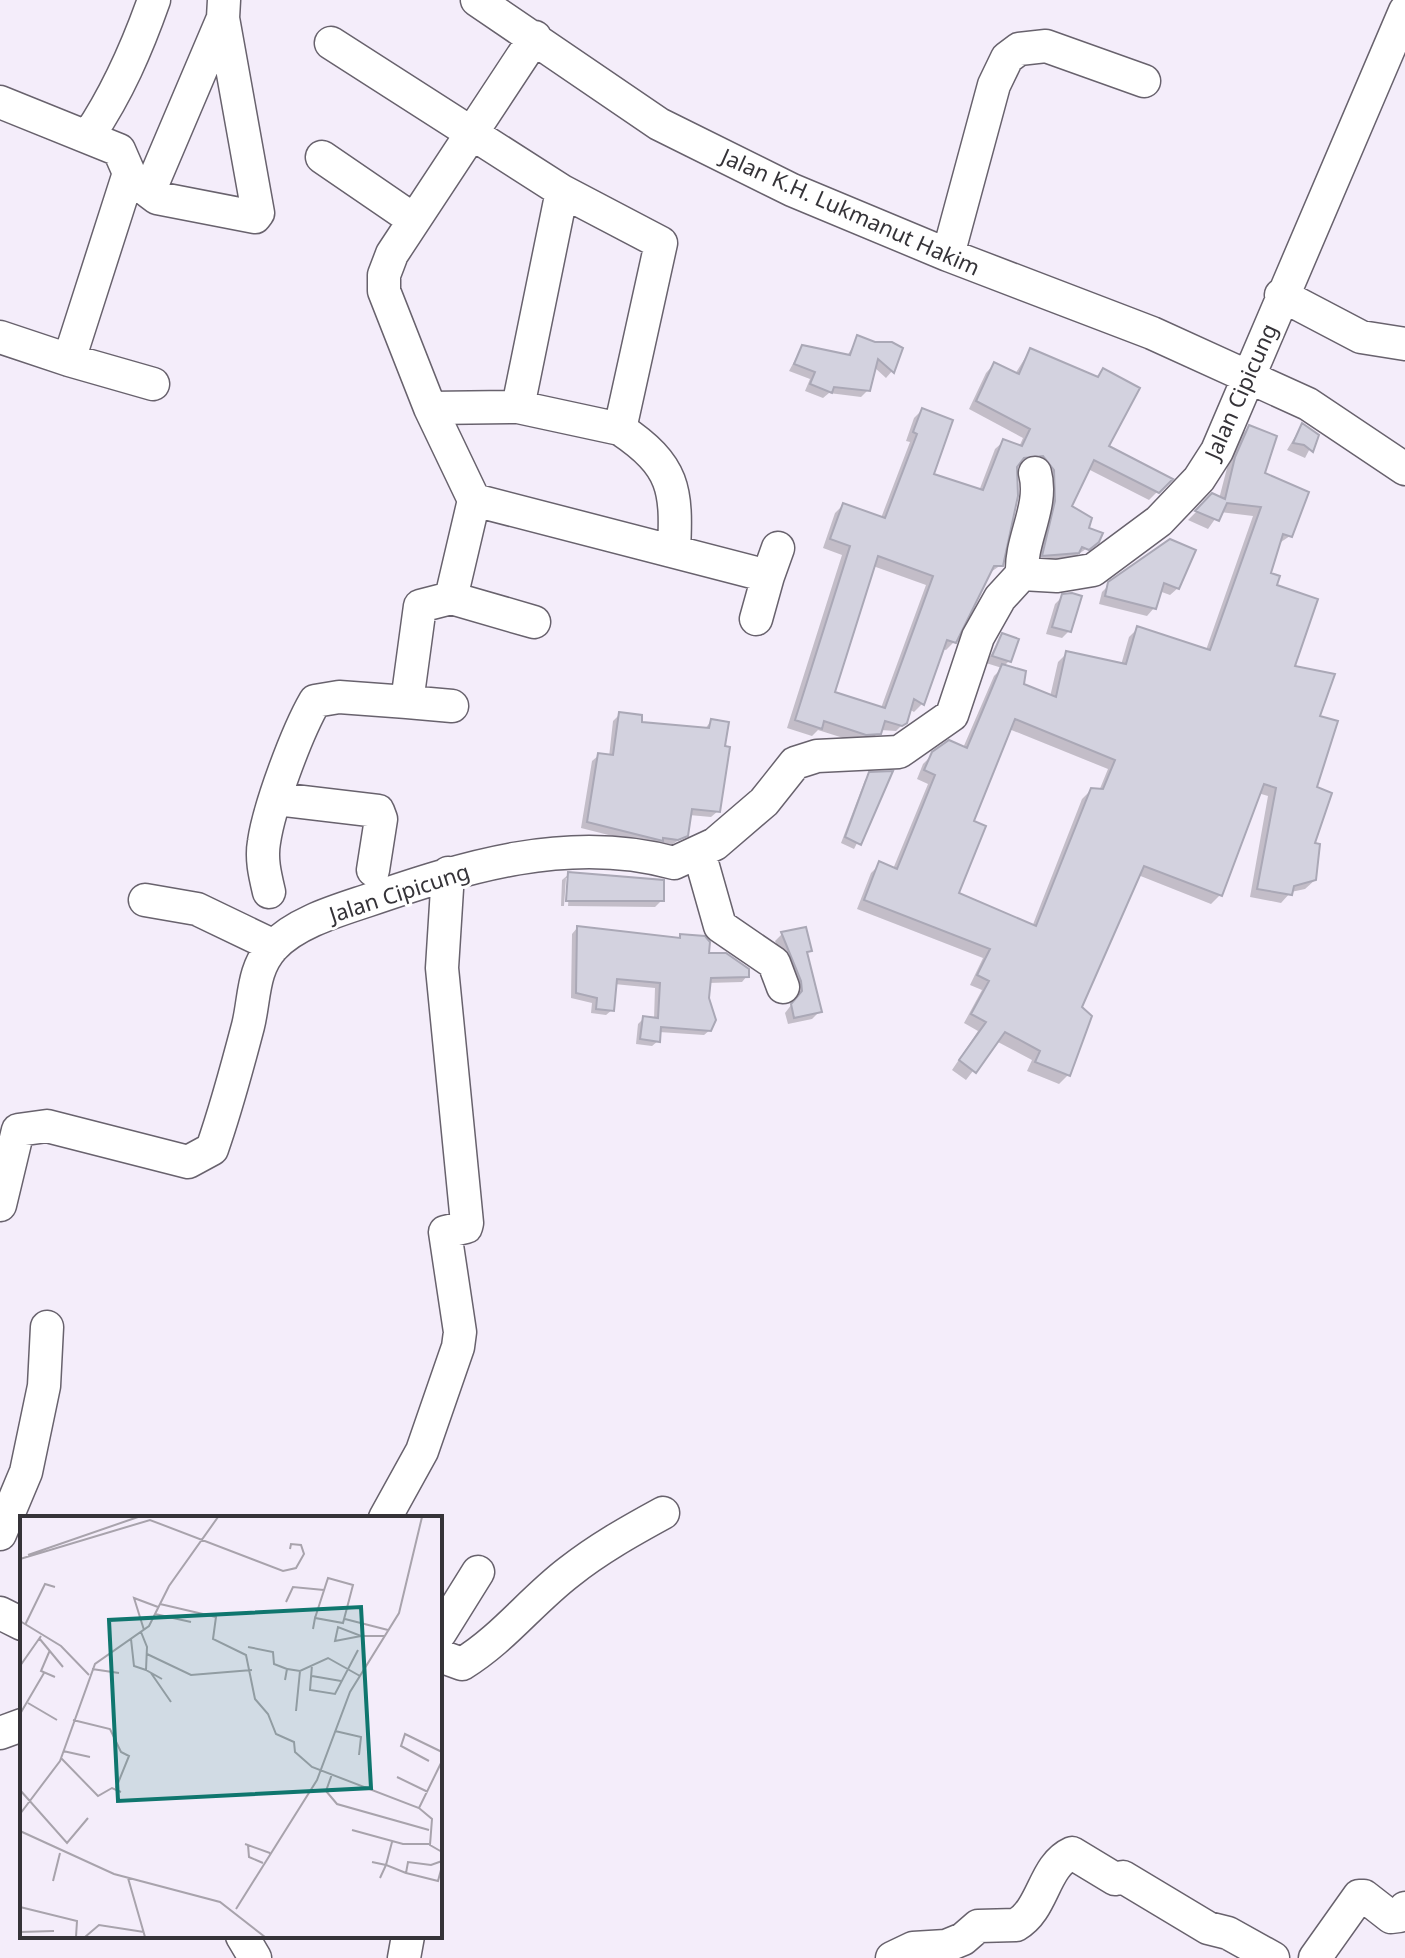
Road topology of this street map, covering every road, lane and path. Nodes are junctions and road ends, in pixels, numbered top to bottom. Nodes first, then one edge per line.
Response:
1 (154, 0) edge
2 (487, 6) edge
3 (224, 9) edge
4 (1405, 11) edge
5 (535, 37) junction
6 (331, 43) dead end
7 (1144, 81) dead end
8 (194, 91) junction
9 (239, 99) junction
10 (0, 102) edge
11 (473, 132) junction
12 (89, 135) junction
13 (322, 157) dead end
14 (562, 191) junction
15 (414, 220) junction
16 (948, 255) junction
17 (1281, 295) junction
18 (0, 337) edge
19 (1405, 344) edge
20 (69, 360) junction
21 (1248, 377) junction
22 (153, 384) dead end
23 (518, 407) junction
24 (430, 408) junction
25 (620, 429) junction
26 (1405, 469) edge
27 (1035, 473) dead end
28 (474, 500) junction
29 (674, 551) junction
30 (1022, 574) junction
31 (451, 598) junction
32 (756, 619) dead end
33 (534, 622) dead end
34 (407, 702) junction
35 (452, 706) dead end
36 (277, 799) junction
37 (699, 852) junction
38 (373, 870) dead end
39 (448, 873) junction
40 (269, 892) dead end
41 (145, 900) dead end
42 (282, 941) junction
43 (783, 987) dead end
44 (0, 1205) edge
45 (47, 1327) dead end
46 (663, 1513) dead end
47 (386, 1516) edge
48 (0, 1534) edge
49 (478, 1572) dead end
50 (0, 1613) edge
51 (20, 1623) edge
52 (442, 1630) edge
53 (442, 1657) edge
54 (20, 1726) edge
55 (0, 1733) edge
56 (1405, 1908) edge
57 (243, 1938) edge
58 (408, 1938) edge
59 (255, 1958) edge
60 (404, 1958) edge
61 (892, 1958) edge
62 (1273, 1958) edge
63 (1315, 1958) edge

1 - 12 street
2 - 5 street, Jalan K.H. Lukmanut Hakim
3 - 8 street
3 - 9 street
4 - 17 street, Jalan Cipicung
5 - 11 street
5 - 16 street, Jalan K.H. Lukmanut Hakim
6 - 11 street
7 - 16 street
8 - 9 street
8 - 9 street
10 - 12 street
11 - 14 street
11 - 15 street
12 - 20 street
13 - 15 street
14 - 23 street
14 - 25 street
15 - 24 street
16 - 21 street, Jalan K.H. Lukmanut Hakim
17 - 19 street
17 - 21 street, Jalan Cipicung
18 - 20 street
20 - 22 street
21 - 26 street, Jalan K.H. Lukmanut Hakim
21 - 30 street, Jalan Cipicung
23 - 24 street
23 - 25 street
24 - 28 street
25 - 29 street
27 - 30 street
28 - 29 street
28 - 31 street
29 - 32 street
30 - 37 street, Jalan Cipicung
31 - 33 street
31 - 34 street
34 - 35 street
34 - 36 street
36 - 38 street
36 - 40 street
37 - 39 street, Jalan Cipicung
37 - 43 street
39 - 42 street, Jalan Cipicung
39 - 47 street
41 - 42 street
42 - 44 street
45 - 48 street
46 - 53 street
49 - 52 street
50 - 51 street
54 - 55 street
56 - 63 street
57 - 59 street
58 - 60 street
61 - 62 street

